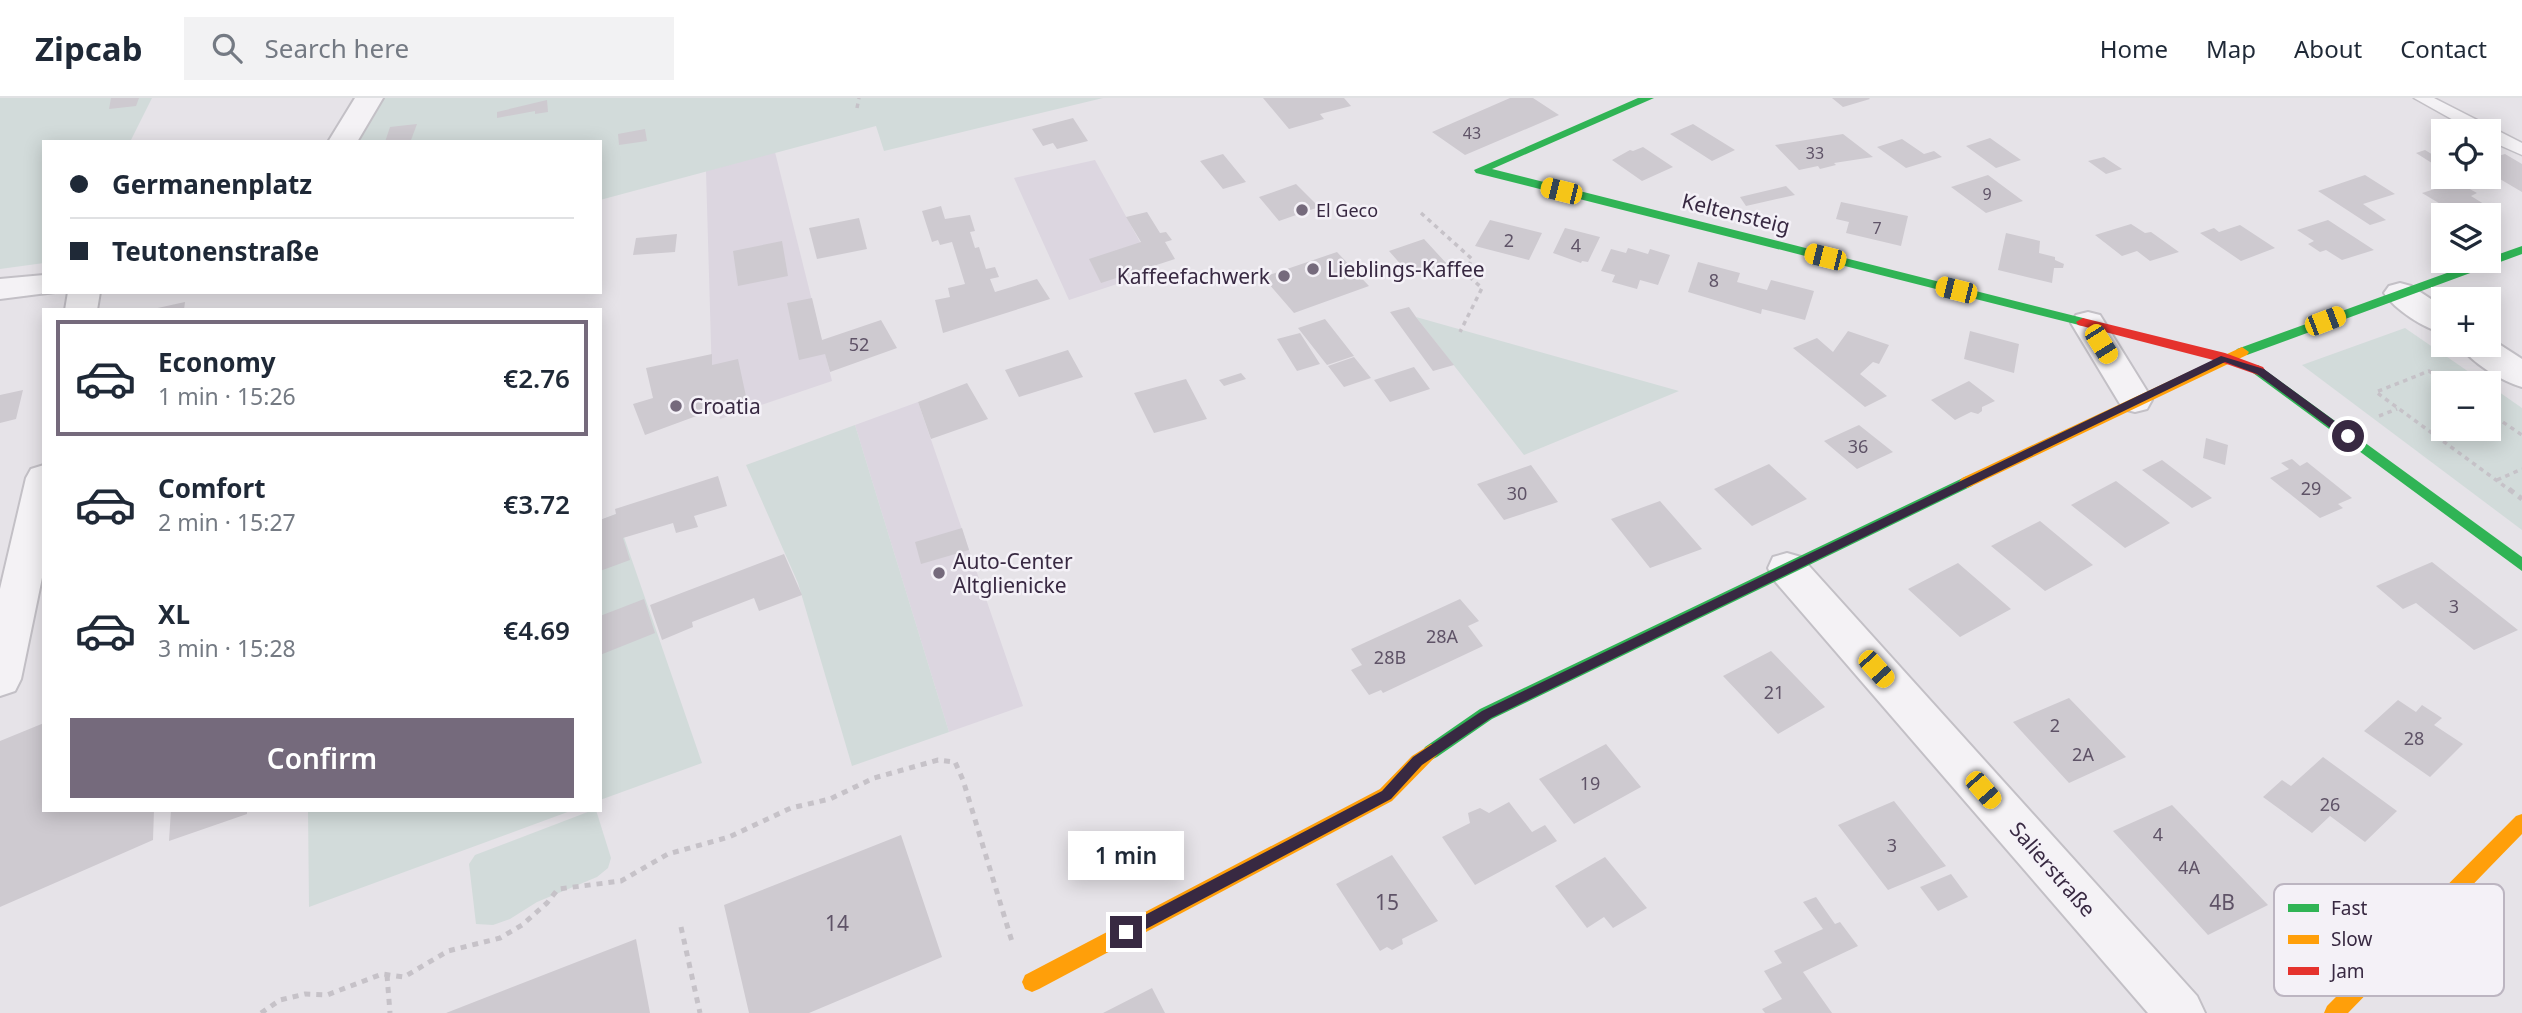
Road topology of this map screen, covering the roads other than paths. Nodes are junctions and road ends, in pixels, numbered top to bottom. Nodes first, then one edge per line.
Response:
1 (369, 98) edge
2 (1648, 98) edge
3 (2422, 98) edge
4 (2462, 119) edge
5 (2501, 139) edge
6 (343, 140) edge
7 (2522, 150) edge
8 (2522, 250) edge
9 (42, 285) edge
10 (0, 289) edge
11 (2400, 293) junction
12 (2431, 314) edge
13 (2088, 323) junction
14 (2495, 357) edge
15 (2225, 358) junction
16 (2522, 375) edge
17 (2135, 400) junction
18 (42, 487) edge
19 (2522, 565) edge
20 (1787, 568) junction
21 (0, 679) edge
22 (2522, 822) edge
23 (2461, 884) edge
24 (1032, 982) dead end
25 (2351, 996) edge
26 (2180, 1013) edge
27 (2334, 1013) edge

1 - 6 street
2 - 13 street, Keltensteig
3 - 4 lane
5 - 7 lane
8 - 11 street
9 - 10 street
11 - 12 street
11 - 15 street
13 - 15 street, Keltensteig
13 - 17 street
14 - 16 street
15 - 17 street
15 - 19 street, Keltensteig
17 - 20 street
18 - 21 street
20 - 24 street
20 - 26 street, Salierstraße
22 - 23 street
25 - 27 street

